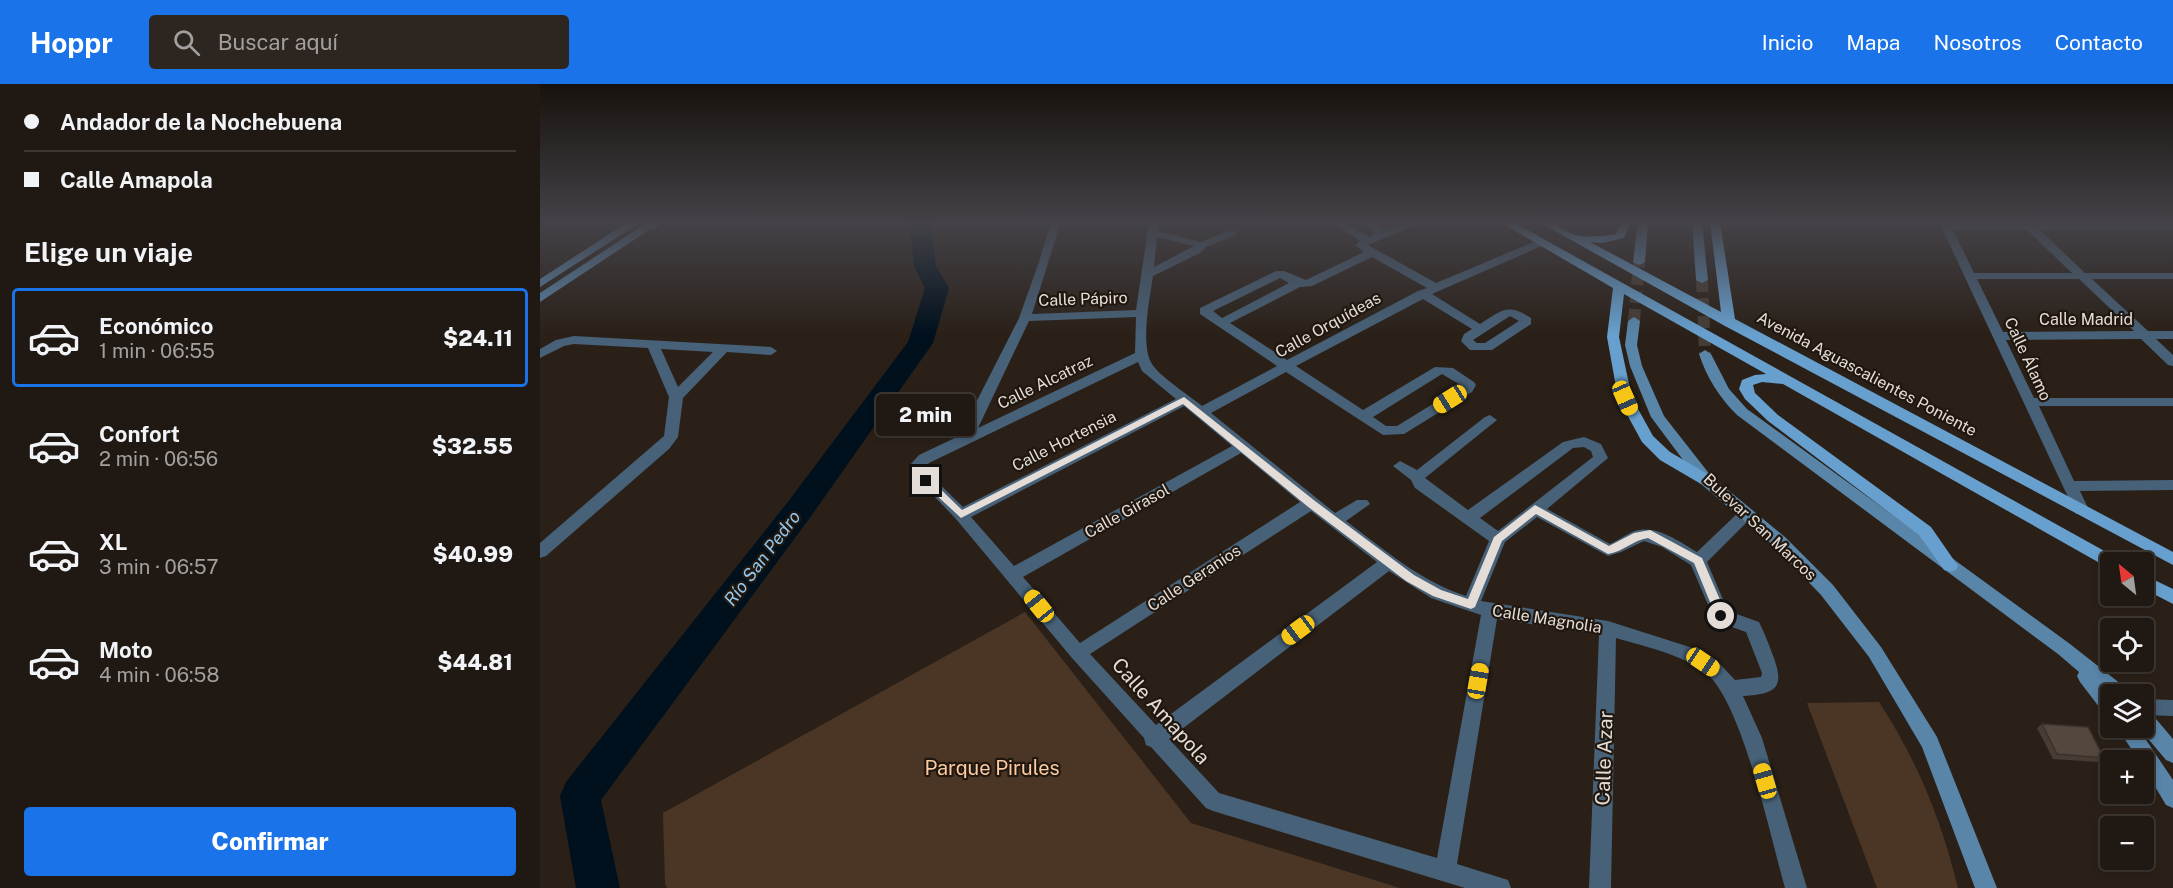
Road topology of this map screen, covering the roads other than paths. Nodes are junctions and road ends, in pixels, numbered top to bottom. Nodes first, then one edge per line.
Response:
1 (578, 260) edge
2 (600, 260) edge
3 (1046, 260) edge
4 (1149, 260) edge
5 (1178, 260) edge
6 (1358, 260) edge
7 (1383, 260) edge
8 (1495, 260) edge
9 (1569, 260) edge
10 (1613, 260) edge
11 (1700, 260) edge
12 (1720, 260) edge
13 (1963, 260) edge
14 (2064, 260) edge
15 (1147, 274) junction
16 (1971, 276) junction
17 (2081, 276) junction
18 (2173, 276) edge
19 (1702, 280) tunnel mouth
20 (1298, 283) junction
21 (540, 284) edge
22 (1434, 287) junction
23 (1619, 288) junction
24 (1422, 293) junction
25 (540, 298) edge
26 (1142, 313) junction
27 (1025, 318) junction
28 (1634, 321) tunnel mouth
29 (1221, 322) junction
30 (1729, 323) junction
31 (1480, 328) dead end
32 (2145, 335) junction
33 (2173, 335) edge
34 (2000, 336) junction
35 (654, 344) junction
36 (724, 348) junction
37 (771, 351) dead end
38 (540, 354) edge
39 (1705, 354) tunnel mouth
40 (1141, 355) junction
41 (2173, 362) edge
42 (1287, 366) junction
43 (1791, 385) junction
44 (676, 397) junction
45 (1184, 400) junction
46 (2030, 402) junction
47 (2173, 402) edge
48 (1201, 413) junction
49 (1364, 416) junction
50 (1490, 420) dead end
51 (964, 439) junction
52 (1241, 447) junction
53 (1400, 466) dead end
54 (1417, 477) junction
55 (1707, 480) junction
56 (2173, 485) edge
57 (2070, 486) junction
58 (1311, 503) junction
59 (1362, 504) dead end
60 (1535, 509) junction
61 (2081, 510) junction
62 (1746, 514) junction
63 (961, 515) junction
64 (1470, 518) junction
65 (1335, 521) junction
66 (1498, 539) junction
67 (540, 552) edge
68 (2100, 556) edge
69 (2173, 559) edge
70 (1698, 561) junction
71 (1389, 562) junction
72 (1950, 566) junction
73 (1013, 575) junction
74 (2154, 587) edge
75 (2173, 597) edge
76 (1471, 604) junction
77 (1490, 610) junction
78 (1608, 628) junction
79 (2064, 649) junction
80 (1078, 654) junction
81 (2107, 684) edge
82 (1731, 688) junction
83 (2100, 694) edge
84 (2154, 707) edge
85 (2173, 708) edge
86 (2154, 731) edge
87 (2135, 738) edge
88 (1154, 739) junction
89 (2173, 754) edge
90 (2173, 798) edge
91 (1979, 867) junction
92 (1445, 871) junction
93 (1500, 888) edge
94 (1600, 888) edge
95 (1796, 888) edge
96 (1986, 888) edge
97 (1992, 888) edge

1 - 21 street
2 - 25 street
3 - 27 street
4 - 15 street
5 - 15 street
6 - 20 street
7 - 22 street
8 - 22 street, Calle Orquídeas
9 - 23 main road
10 - 30 main road, Avenida Aguascalientes Poniente
11 - 19 street
12 - 30 main road
13 - 16 street, Calle Álamo
14 - 17 street
15 - 26 street
16 - 17 street
16 - 34 street, Calle Álamo
17 - 18 street
17 - 32 street
20 - 29 street
20 - 29 street
22 - 24 street, Calle Orquídeas
23 - 43 main road
23 - 55 main road
24 - 31 street
24 - 42 street, Calle Orquídeas
26 - 27 street, Calle Pápiro
26 - 40 street
27 - 51 street
28 - 55 street, Bulevar San Marcos
29 - 42 street
30 - 61 main road, Avenida Aguascalientes Poniente
32 - 33 street, Calle Madrid
32 - 34 street, Calle Madrid
32 - 41 street
34 - 46 street, Calle Álamo
35 - 36 street
35 - 38 street
35 - 44 street
36 - 37 street
36 - 44 street
39 - 72 street
40 - 45 street, Calle Magnolia
40 - 51 street, Calle Alcatraz
42 - 48 street, Calle Orquídeas
42 - 49 street
43 - 68 main road
43 - 72 main road
44 - 67 street
45 - 48 street, Calle Magnolia
45 - 63 street, Calle Hortensia
46 - 47 street
46 - 57 street, Calle Álamo
48 - 52 street, Calle Magnolia
49 - 49 street
50 - 54 street
51 - 63 street, Calle Amapola
52 - 58 street, Calle Magnolia
52 - 73 street, Calle Girasol
53 - 54 street
54 - 64 street
55 - 62 street, Bulevar San Marcos
56 - 57 street
57 - 61 street, Calle Álamo
58 - 65 street, Calle Magnolia
58 - 80 street, Calle Geranios
59 - 65 street
60 - 64 street
60 - 66 street
60 - 70 street
61 - 69 main road, Avenida Aguascalientes Poniente
62 - 70 street
62 - 91 street, Bulevar San Marcos
63 - 73 street, Calle Amapola
64 - 66 street
65 - 71 street, Calle Magnolia
66 - 76 street
70 - 82 street
71 - 76 street, Calle Magnolia
71 - 88 street
72 - 79 street
73 - 80 street, Calle Amapola
74 - 75 main road
76 - 77 street, Calle Magnolia
77 - 78 street, Calle Magnolia
77 - 92 street
78 - 82 street, Calle Magnolia
78 - 94 street, Calle Azar
79 - 81 street
79 - 83 street
80 - 88 street, Calle Amapola
82 - 95 street, Calle Magnolia
84 - 85 street
86 - 89 street
87 - 90 street
88 - 92 street, Calle Amapola
91 - 96 street, Bulevar San Marcos
91 - 97 street
92 - 93 street, Calle Amapola

